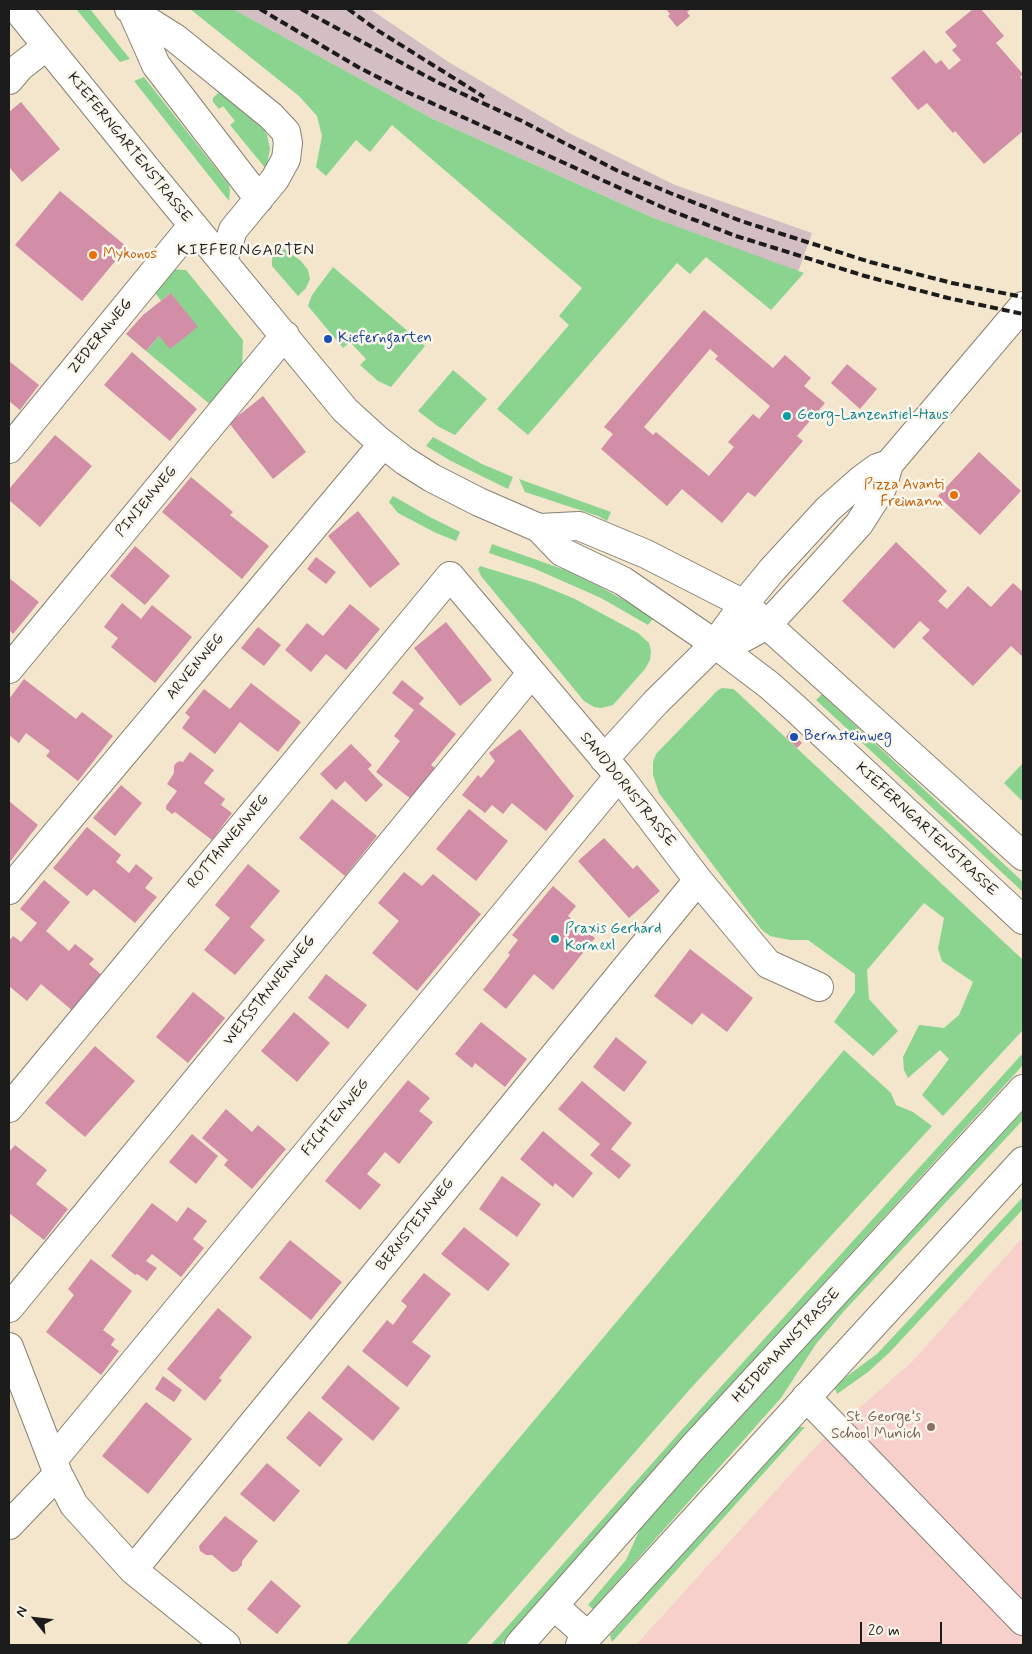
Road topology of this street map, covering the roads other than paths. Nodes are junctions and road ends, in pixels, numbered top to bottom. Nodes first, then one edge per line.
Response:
1 (17, 9) edge
2 (131, 10) edge
3 (47, 46) junction
4 (9, 80) edge
5 (260, 199) junction
6 (192, 226) junction
7 (223, 261) junction
8 (1023, 306) edge
9 (285, 335) junction
10 (383, 444) junction
11 (9, 449) edge
12 (889, 464) junction
13 (539, 528) junction
14 (450, 576) joint
15 (744, 604) junction
16 (767, 625) junction
17 (715, 644) junction
18 (9, 669) edge
19 (531, 674) junction
20 (611, 768) junction
21 (1023, 856) edge
22 (698, 880) junction
23 (9, 890) edge
24 (1023, 920) edge
25 (819, 987) dead end
26 (1023, 1090) edge
27 (9, 1108) edge
28 (1023, 1161) edge
29 (9, 1308) edge
30 (9, 1347) edge
31 (806, 1397) junction
32 (55, 1467) junction
33 (9, 1525) edge
34 (133, 1570) junction
35 (554, 1606) junction
36 (1023, 1621) edge
37 (588, 1642) edge
38 (226, 1645) edge
39 (519, 1645) edge

1 - 3 street, KIEFERNGARTENSTRASSE
2 - 5 street
2 - 5 street
3 - 4 street
3 - 6 street, KIEFERNGARTENSTRASSE
5 - 7 street
6 - 7 street, KIEFERNGARTENSTRASSE
6 - 11 street, ZEDERNWEG
7 - 9 street, KIEFERNGARTENSTRASSE
8 - 12 street
9 - 10 street, KIEFERNGARTENSTRASSE
9 - 18 street, PINIENWEG
10 - 13 street, KIEFERNGARTENSTRASSE
10 - 23 street, ARVENWEG
12 - 15 street, FICHTENWEG
12 - 16 street
13 - 15 street, KIEFERNGARTENSTRASSE
13 - 17 street, KIEFERNGARTENSTRASSE
14 - 19 street, SANDDORNSTRASSE
14 - 27 street, ROTTANNENWEG
15 - 16 street, KIEFERNGARTENSTRASSE
15 - 17 street, FICHTENWEG
16 - 17 street
16 - 21 street, KIEFERNGARTENSTRASSE
17 - 20 street, FICHTENWEG
17 - 24 street, KIEFERNGARTENSTRASSE
19 - 20 street, SANDDORNSTRASSE
19 - 29 street, WEISSTANNENWEG
20 - 22 street, SANDDORNSTRASSE
20 - 32 street, FICHTENWEG
22 - 25 street, SANDDORNSTRASSE
22 - 34 street, BERNSTEINWEG
26 - 35 street, HEIDEMANNSTRASSE
28 - 31 street
30 - 32 street
31 - 36 street
31 - 37 street
32 - 33 street, FICHTENWEG
32 - 34 street
34 - 38 street
35 - 37 street
35 - 39 street, HEIDEMANNSTRASSE

